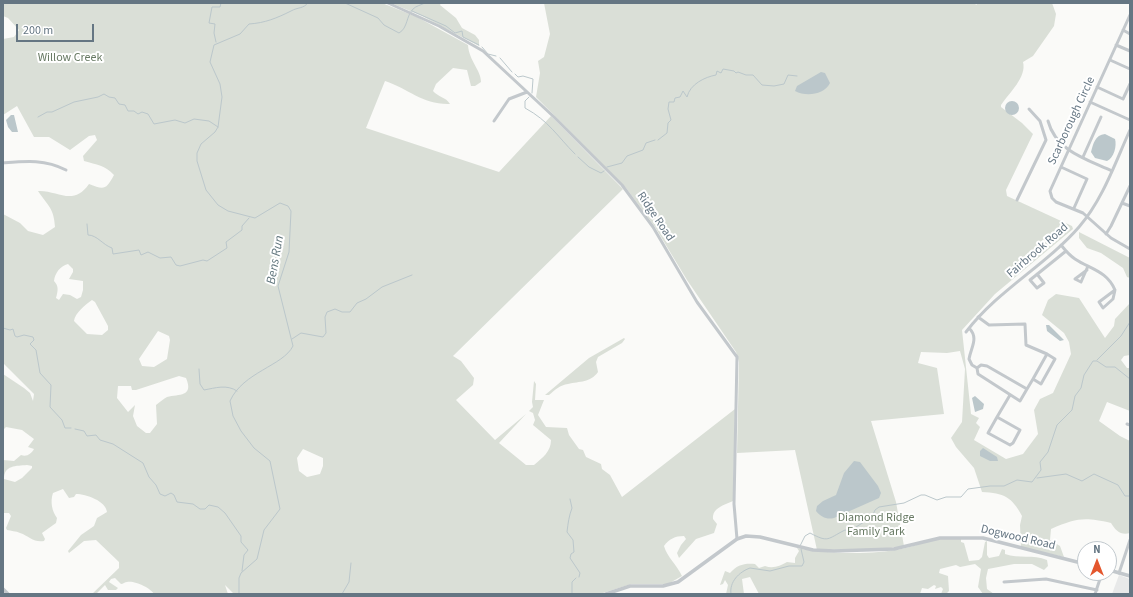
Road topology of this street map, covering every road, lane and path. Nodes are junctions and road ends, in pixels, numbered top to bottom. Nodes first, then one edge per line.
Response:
1 (388, 3) edge
2 (1130, 15) edge
3 (1123, 30) junction
4 (1130, 34) edge
5 (1116, 45) junction
6 (1130, 51) edge
7 (1110, 60) junction
8 (1130, 69) edge
9 (1130, 84) edge
10 (1097, 87) junction
11 (527, 92) junction
12 (1090, 102) junction
13 (1029, 109) dead end
14 (1101, 117) dead end
15 (1130, 120) edge
16 (494, 121) dead end
17 (1048, 121) dead end
18 (1130, 130) edge
19 (1052, 133) junction
20 (1046, 136) junction
21 (1068, 150) junction
22 (1083, 157) junction
23 (3, 162) edge
24 (1061, 167) junction
25 (66, 170) dead end
26 (1112, 170) junction
27 (1130, 186) edge
28 (1017, 200) dead end
29 (1122, 203) junction
30 (1130, 206) edge
31 (1074, 208) junction
32 (1087, 217) junction
33 (1106, 234) junction
34 (1061, 245) junction
35 (1130, 249) edge
36 (1066, 251) junction
37 (1037, 274) junction
38 (1115, 290) junction
39 (978, 317) junction
40 (969, 328) junction
41 (966, 332) dead end
42 (1047, 354) junction
43 (977, 368) junction
44 (1033, 379) junction
45 (1027, 389) junction
46 (1010, 395) junction
47 (997, 417) junction
48 (737, 539) junction
49 (1130, 540) edge
50 (1077, 562) edge
51 (1119, 573) joint
52 (1130, 576) edge
53 (1099, 581) edge
54 (1004, 582) dead end
55 (3, 589) edge
56 (1096, 592) edge
57 (8, 594) edge
58 (606, 594) edge

1 - 11 street, Ridge Road
2 - 3 street, Scarborough Circle
3 - 4 street
3 - 5 street, Scarborough Circle
5 - 6 street
5 - 7 street, Scarborough Circle
7 - 8 street
7 - 10 street, Scarborough Circle
9 - 10 street
10 - 12 street, Scarborough Circle
11 - 16 street
11 - 48 street, Ridge Road
12 - 15 street
12 - 21 street, Scarborough Circle
13 - 20 street
14 - 22 street
17 - 19 street
18 - 26 street, Fairbrook Road
19 - 20 street
19 - 21 street
20 - 28 street
21 - 22 street
21 - 24 street, Scarborough Circle
22 - 26 street
23 - 25 street
24 - 31 street, Scarborough Circle
24 - 31 street
26 - 32 street, Fairbrook Road
27 - 29 street
29 - 30 street
29 - 33 street
31 - 32 street, Scarborough Circle
32 - 33 street, Scarborough Circle
32 - 34 street, Fairbrook Road
33 - 35 street, Scarborough Circle
34 - 36 street
34 - 39 street, Fairbrook Road
36 - 37 street
36 - 38 street
37 - 37 street
38 - 38 street
39 - 40 street, Fairbrook Road
39 - 42 street
40 - 41 street, Fairbrook Road
40 - 43 street
42 - 44 street
42 - 44 street
43 - 45 street
43 - 46 street
44 - 45 street
45 - 46 street
46 - 47 street
47 - 47 street
48 - 50 street, Dogwood Road
48 - 58 street, Dogwood Road
49 - 51 street
51 - 52 street
53 - 56 street
54 - 56 street
55 - 57 street

